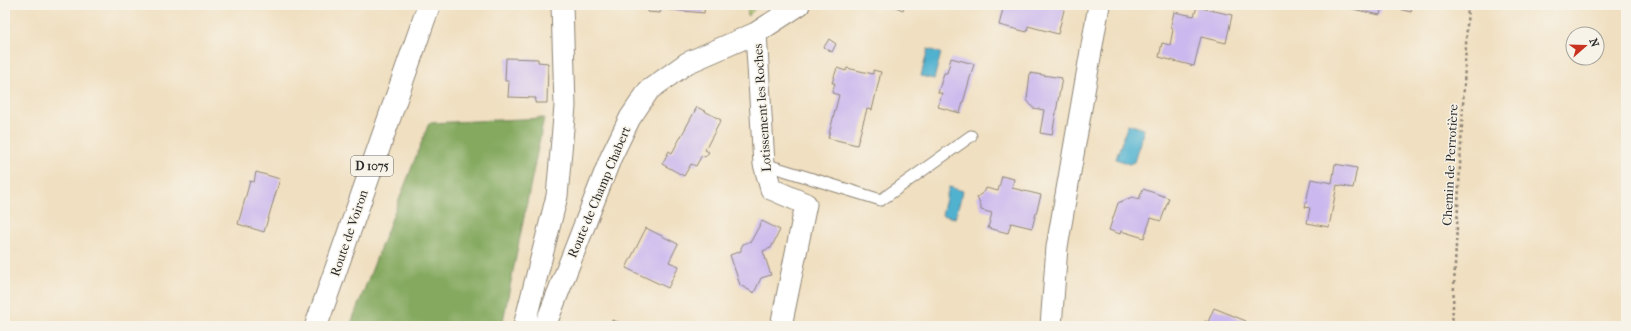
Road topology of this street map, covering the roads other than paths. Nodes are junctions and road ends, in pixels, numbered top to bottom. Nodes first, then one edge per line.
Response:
1 (429, 5) edge
2 (562, 5) edge
3 (799, 5) edge
4 (1099, 5) edge
5 (756, 32) junction
6 (971, 136) dead end
7 (764, 164) junction
8 (316, 326) edge
9 (524, 326) edge
10 (545, 326) edge
11 (781, 326) edge
12 (1051, 326) edge

1 - 8 main road, Route de Voiron / D 1075
2 - 9 street
3 - 5 street, Route de Champ Chabert
4 - 12 street
5 - 7 street, Lotissement les Roches
5 - 10 street, Route de Champ Chabert
6 - 7 lane
7 - 11 street, Lotissement les Roches

